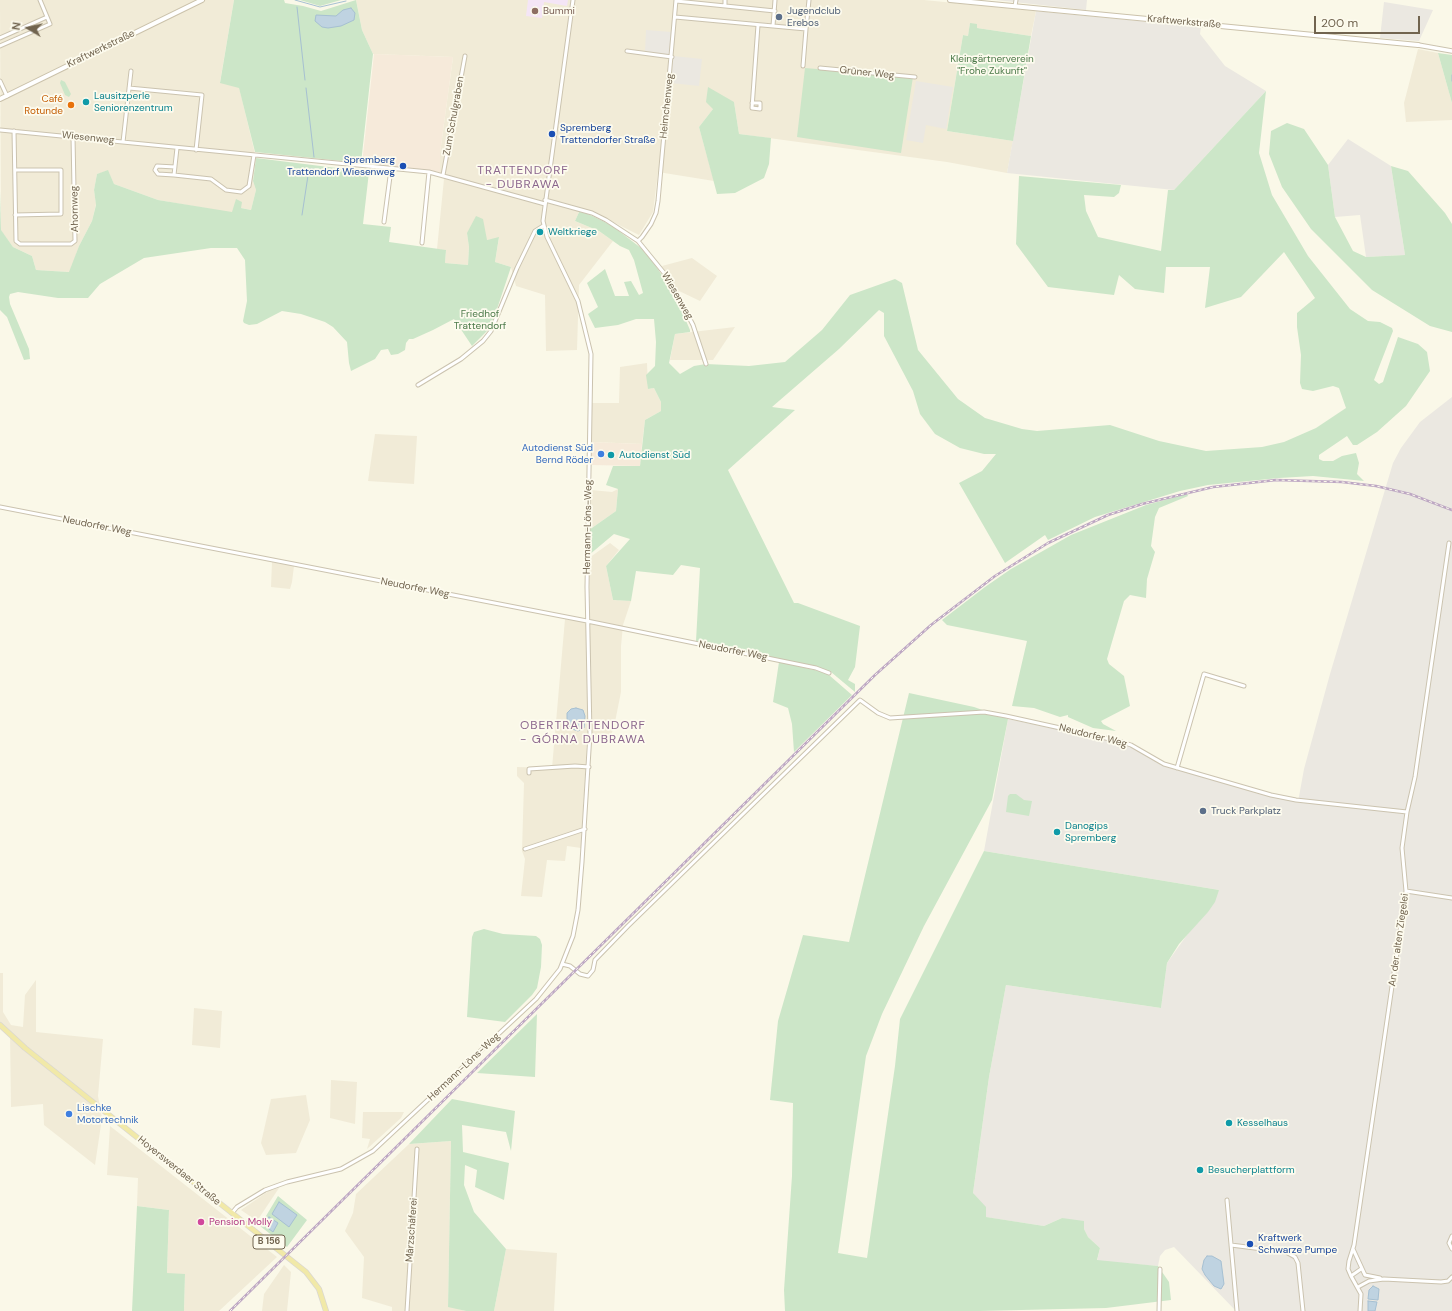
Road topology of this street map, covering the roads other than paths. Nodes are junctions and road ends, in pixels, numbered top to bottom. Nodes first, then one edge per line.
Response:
1 (40, 0) edge
2 (202, 0) edge
3 (573, 0) edge
4 (676, 0) edge
5 (725, 0) edge
6 (775, 0) edge
7 (808, 0) edge
8 (950, 0) edge
9 (1016, 0) edge
10 (725, 6) junction
11 (1015, 6) junction
12 (775, 11) junction
13 (675, 16) junction
14 (47, 17) junction
15 (36, 22) junction
16 (758, 25) junction
17 (773, 26) junction
18 (39, 28) junction
19 (806, 29) junction
20 (6, 35) junction
21 (0, 38) edge
22 (10, 41) junction
23 (1418, 45) joint
24 (0, 46) edge
25 (628, 51) dead end
26 (1452, 51) edge
27 (464, 56) dead end
28 (672, 57) junction
29 (803, 66) dead end
30 (820, 68) dead end
31 (131, 71) dead end
32 (915, 77) dead end
33 (0, 81) edge
34 (129, 88) junction
35 (7, 96) junction
36 (0, 99) edge
37 (752, 103) dead end
38 (0, 130) edge
39 (14, 131) junction
40 (73, 137) junction
41 (123, 142) junction
42 (177, 148) junction
43 (196, 150) junction
44 (254, 155) junction
45 (175, 167) junction
46 (391, 169) junction
47 (15, 170) junction
48 (429, 172) junction
49 (174, 175) junction
50 (443, 175) junction
51 (545, 202) junction
52 (16, 215) junction
53 (384, 222) dead end
54 (543, 226) junction
55 (638, 241) junction
56 (422, 243) dead end
57 (706, 364) dead end
58 (418, 385) dead end
59 (0, 507) edge
60 (1449, 543) dead end
61 (587, 621) junction
62 (829, 673) dead end
63 (1244, 686) dead end
64 (589, 767) junction
65 (1177, 768) junction
66 (529, 773) dead end
67 (1407, 812) junction
68 (585, 829) junction
69 (525, 850) dead end
70 (1406, 892) junction
71 (1452, 898) edge
72 (562, 964) junction
73 (0, 1025) edge
74 (417, 1149) dead end
75 (1227, 1200) dead end
76 (232, 1213) junction
77 (1452, 1236) edge
78 (1231, 1245) junction
79 (1352, 1249) junction
80 (1452, 1249) edge
81 (1160, 1269) dead end
82 (1361, 1269) junction
83 (1350, 1276) junction
84 (1452, 1277) edge
85 (1384, 1279) junction
86 (1358, 1286) junction
87 (326, 1311) edge
88 (407, 1311) edge
89 (1159, 1311) edge
90 (1237, 1311) edge
91 (1303, 1311) edge
92 (1360, 1311) edge

1 - 14 street
2 - 35 main road, Kraftwerkstraße
3 - 51 street, Hermann-Löns-Weg
4 - 10 street
4 - 13 street, Heimchenweg
5 - 10 street
6 - 12 street
7 - 19 street
8 - 11 main road, Kraftwerkstraße
9 - 11 street
10 - 12 street
11 - 23 main road, Kraftwerkstraße
12 - 17 street
13 - 16 street
13 - 28 street, Heimchenweg
14 - 15 street
14 - 18 street
15 - 18 street
15 - 20 street
16 - 17 street
16 - 37 street
17 - 19 street
18 - 22 street
19 - 29 street
20 - 21 street
20 - 22 street
22 - 24 street
23 - 26 street
25 - 28 street
27 - 50 street, Zum Schulgraben
28 - 55 street, Heimchenweg
30 - 32 street, Grüner Weg
31 - 34 street
33 - 35 street
34 - 41 street
34 - 43 street
35 - 36 main road, Kraftwerkstraße
38 - 39 street, Wiesenweg
39 - 40 street, Wiesenweg
39 - 47 street
40 - 41 street, Wiesenweg
40 - 52 street, Ahornweg
41 - 42 street, Wiesenweg
42 - 43 street, Wiesenweg
42 - 45 street
43 - 44 street, Wiesenweg
44 - 46 street, Wiesenweg
44 - 49 street
45 - 49 street
45 - 49 street
46 - 48 street, Wiesenweg
46 - 53 street
47 - 52 street
47 - 52 street
48 - 50 street, Wiesenweg
48 - 56 street
50 - 51 street, Wiesenweg
51 - 54 street, Hermann-Löns-Weg
51 - 55 street, Wiesenweg
54 - 58 street
54 - 61 street, Hermann-Löns-Weg
55 - 57 street, Wiesenweg
59 - 61 street, Neudorfer Weg
60 - 67 street, An der alten Ziegelei
61 - 62 street, Neudorfer Weg
61 - 64 street, Hermann-Löns-Weg
63 - 65 street
64 - 66 street
64 - 68 street, Hermann-Löns-Weg
65 - 67 street, Neudorfer Weg
65 - 72 street, Neudorfer Weg
67 - 70 street, An der alten Ziegelei
68 - 69 street
68 - 72 street, Hermann-Löns-Weg
70 - 71 street
70 - 79 street, An der alten Ziegelei
72 - 76 street, Hermann-Löns-Weg
73 - 76 main road, Hoyerswerdaer Straße / B 156
74 - 88 street, Märzschäferei
75 - 78 street
76 - 87 main road, Hoyerswerdaer Straße / B 156
77 - 80 street
78 - 90 street
78 - 91 street
79 - 82 street
79 - 83 street, An der alten Ziegelei
81 - 89 street
82 - 83 street
82 - 85 street
83 - 86 street
84 - 85 street
85 - 86 street
86 - 92 street

